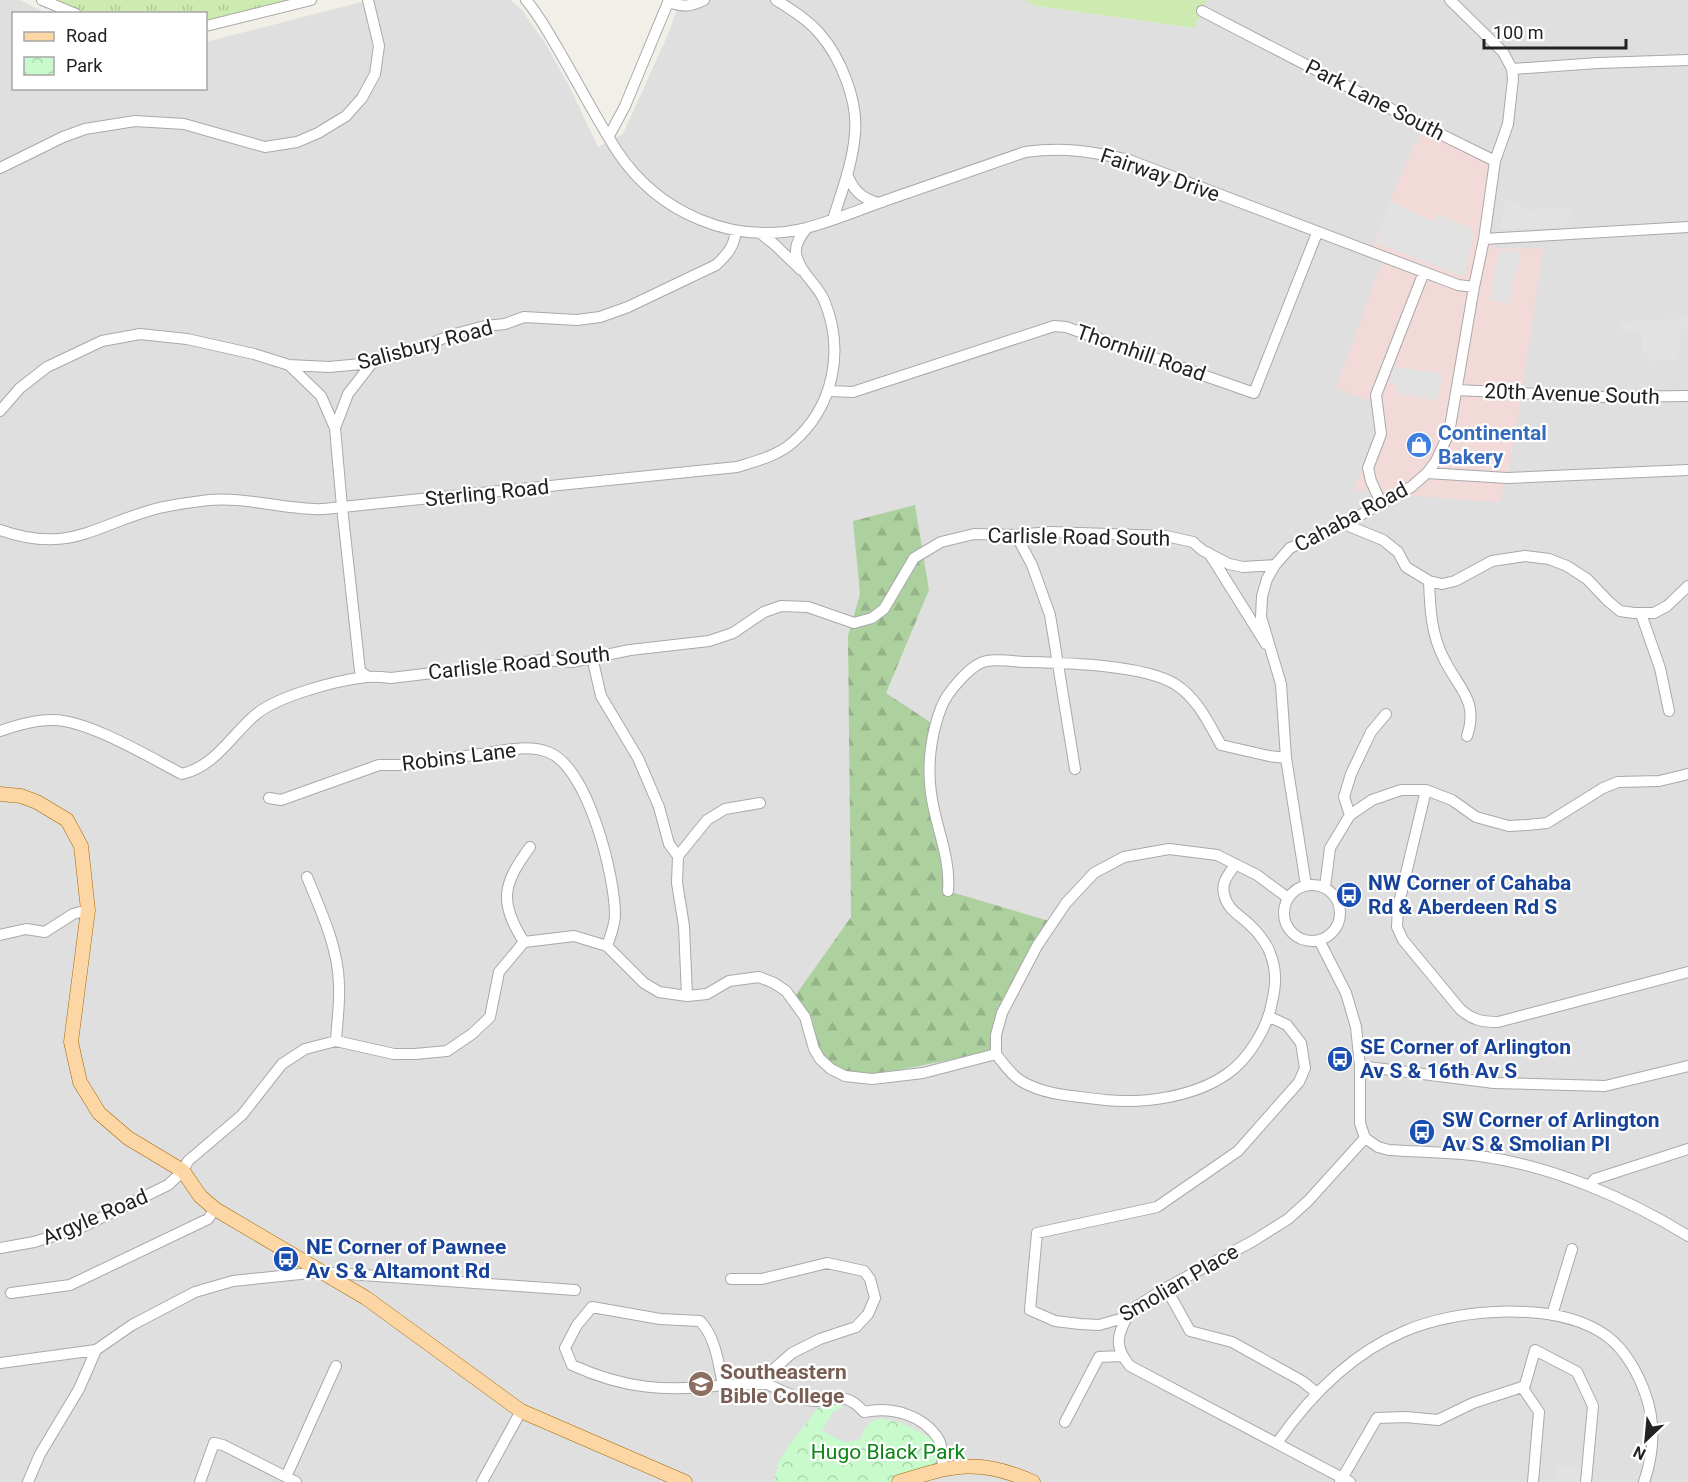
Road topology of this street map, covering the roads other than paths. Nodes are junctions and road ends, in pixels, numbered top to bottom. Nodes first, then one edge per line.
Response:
1 (42, 0) edge
2 (311, 0) edge
3 (368, 0) edge
4 (526, 0) edge
5 (704, 0) edge
6 (776, 0) edge
7 (1450, 0) edge
8 (669, 1) edge
9 (1202, 11) dead end
10 (71, 12) edge
11 (207, 26) edge
12 (1688, 60) edge
13 (1512, 69) junction
14 (609, 136) junction
15 (1495, 161) junction
16 (0, 168) edge
17 (847, 174) junction
18 (878, 203) junction
19 (833, 219) junction
20 (1688, 227) edge
21 (807, 228) junction
22 (736, 231) junction
23 (1317, 232) junction
24 (760, 233) junction
25 (1484, 239) junction
26 (1424, 272) junction
27 (809, 279) junction
28 (1474, 287) junction
29 (372, 363) junction
30 (289, 366) junction
31 (1457, 390) junction
32 (829, 392) junction
33 (1688, 396) edge
34 (0, 411) edge
35 (336, 428) junction
36 (1688, 470) edge
37 (1427, 473) junction
38 (1381, 503) junction
39 (342, 507) junction
40 (1344, 524) junction
41 (0, 530) edge
42 (1016, 535) junction
43 (1208, 553) junction
44 (1275, 565) junction
45 (1429, 581) junction
46 (1688, 586) edge
47 (1641, 614) junction
48 (592, 657) junction
49 (1274, 657) junction
50 (1057, 662) junction
51 (368, 676) junction
52 (1669, 711) dead end
53 (1386, 714) dead end
54 (0, 731) edge
55 (1467, 736) dead end
56 (1286, 758) junction
57 (1075, 769) dead end
58 (1688, 774) edge
59 (1426, 790) junction
60 (0, 794) edge
61 (268, 798) dead end
62 (760, 803) dead end
63 (1350, 815) junction
64 (530, 848) dead end
65 (678, 856) junction
66 (1235, 865) junction
67 (307, 877) dead end
68 (1306, 885) junction
69 (1325, 887) junction
70 (948, 891) dead end
71 (1288, 898) junction
72 (88, 910) junction
73 (0, 935) edge
74 (1319, 940) junction
75 (524, 942) junction
76 (607, 946) junction
77 (1688, 972) edge
78 (687, 996) junction
79 (1270, 1017) junction
80 (336, 1041) junction
81 (996, 1054) junction
82 (1360, 1066) junction
83 (1688, 1066) edge
84 (1365, 1138) junction
85 (1688, 1149) edge
86 (183, 1171) junction
87 (1589, 1186) junction
88 (215, 1209) junction
89 (1688, 1236) edge
90 (0, 1248) edge
91 (1572, 1250) dead end
92 (321, 1272) junction
93 (730, 1279) dead end
94 (1166, 1288) junction
95 (575, 1290) dead end
96 (11, 1293) dead end
97 (1552, 1315) junction
98 (1127, 1317) junction
99 (96, 1350) junction
100 (1122, 1356) junction
101 (0, 1363) edge
102 (336, 1366) dead end
103 (767, 1380) junction
104 (723, 1385) junction
105 (1522, 1388) junction
106 (1317, 1393) junction
107 (521, 1411) junction
108 (1065, 1422) dead end
109 (1277, 1443) junction
110 (943, 1468) junction
111 (286, 1477) junction
112 (1344, 1481) edge
113 (28, 1482) edge
114 (200, 1482) edge
115 (296, 1482) edge
116 (482, 1482) edge
117 (685, 1482) edge
118 (899, 1482) edge
119 (1033, 1482) edge
120 (1533, 1482) edge
121 (1586, 1482) edge
122 (1644, 1482) edge

1 - 10 street
2 - 11 street
3 - 16 street
4 - 14 street, Fairway Drive
5 - 8 street
6 - 17 street
7 - 13 street
8 - 14 street
9 - 15 street, Park Lane South
12 - 13 street
13 - 15 street, Cahaba Road
14 - 22 street, Fairway Drive
15 - 25 street, Cahaba Road
17 - 18 street
17 - 19 street
18 - 19 street, Fairway Drive
18 - 23 street, Fairway Drive
19 - 21 street, Fairway Drive
20 - 25 street
21 - 24 street, Fairway Drive
21 - 27 street, Sterling Road
22 - 24 street, Fairway Drive
22 - 29 street, Salisbury Road
23 - 26 street, Fairway Drive
23 - 32 street, Thornhill Road
24 - 27 street, Sterling Road
25 - 28 street, Cahaba Road
26 - 28 street, Fairway Drive
26 - 38 street
27 - 32 street, Sterling Road
28 - 31 street, Cahaba Road
29 - 30 street, Salisbury Road
29 - 35 street
30 - 34 street, Salisbury Road
30 - 35 street
31 - 33 street, 20th Avenue South
31 - 37 street, Cahaba Road
32 - 39 street, Sterling Road
35 - 39 street
36 - 37 street
37 - 38 street, Cahaba Road
38 - 40 street, Cahaba Road
39 - 41 street, Sterling Road
39 - 51 street
40 - 44 street, Cahaba Road
40 - 45 street
42 - 43 street, Carlisle Road South
42 - 48 street, Carlisle Road South
42 - 50 street
43 - 44 street, Carlisle Road South
43 - 49 street
44 - 49 street, Cahaba Road
45 - 47 street
45 - 55 street
46 - 47 street
47 - 52 street
48 - 51 street, Carlisle Road South
48 - 65 street
49 - 56 street, Cahaba Road
50 - 56 street
50 - 57 street
50 - 70 street
51 - 54 street, Carlisle Road South
53 - 63 street
56 - 68 street, Cahaba Road
58 - 59 street
59 - 63 street
59 - 77 street
60 - 72 main road
61 - 76 street, Robins Lane
62 - 65 street
63 - 69 street
64 - 75 street
65 - 78 street
66 - 71 street
66 - 79 street
66 - 81 street
67 - 80 street
68 - 69 street
68 - 71 street
69 - 74 street
71 - 74 street
72 - 73 street
72 - 86 main road
74 - 82 street
75 - 76 street
75 - 80 street
76 - 78 street
78 - 81 street
79 - 81 street
79 - 98 street, Smolian Place
80 - 86 street, Argyle Road
82 - 83 street
82 - 84 street
84 - 87 street
84 - 94 street, Smolian Place
85 - 87 street
86 - 88 main road
86 - 90 street, Argyle Road
87 - 89 street
88 - 92 main road
88 - 96 street
91 - 97 street
92 - 95 street
92 - 99 street
92 - 107 main road
93 - 103 street
94 - 98 street, Smolian Place
94 - 106 street
97 - 106 street
97 - 122 street
98 - 100 street
99 - 101 street
99 - 113 street
100 - 108 street
100 - 109 street
102 - 111 street
103 - 104 street
103 - 110 street
104 - 104 street
105 - 112 street
105 - 120 street
105 - 121 street
106 - 109 street
107 - 116 street
107 - 117 main road
109 - 112 street
110 - 118 main road
110 - 119 main road
111 - 114 street
111 - 115 street

